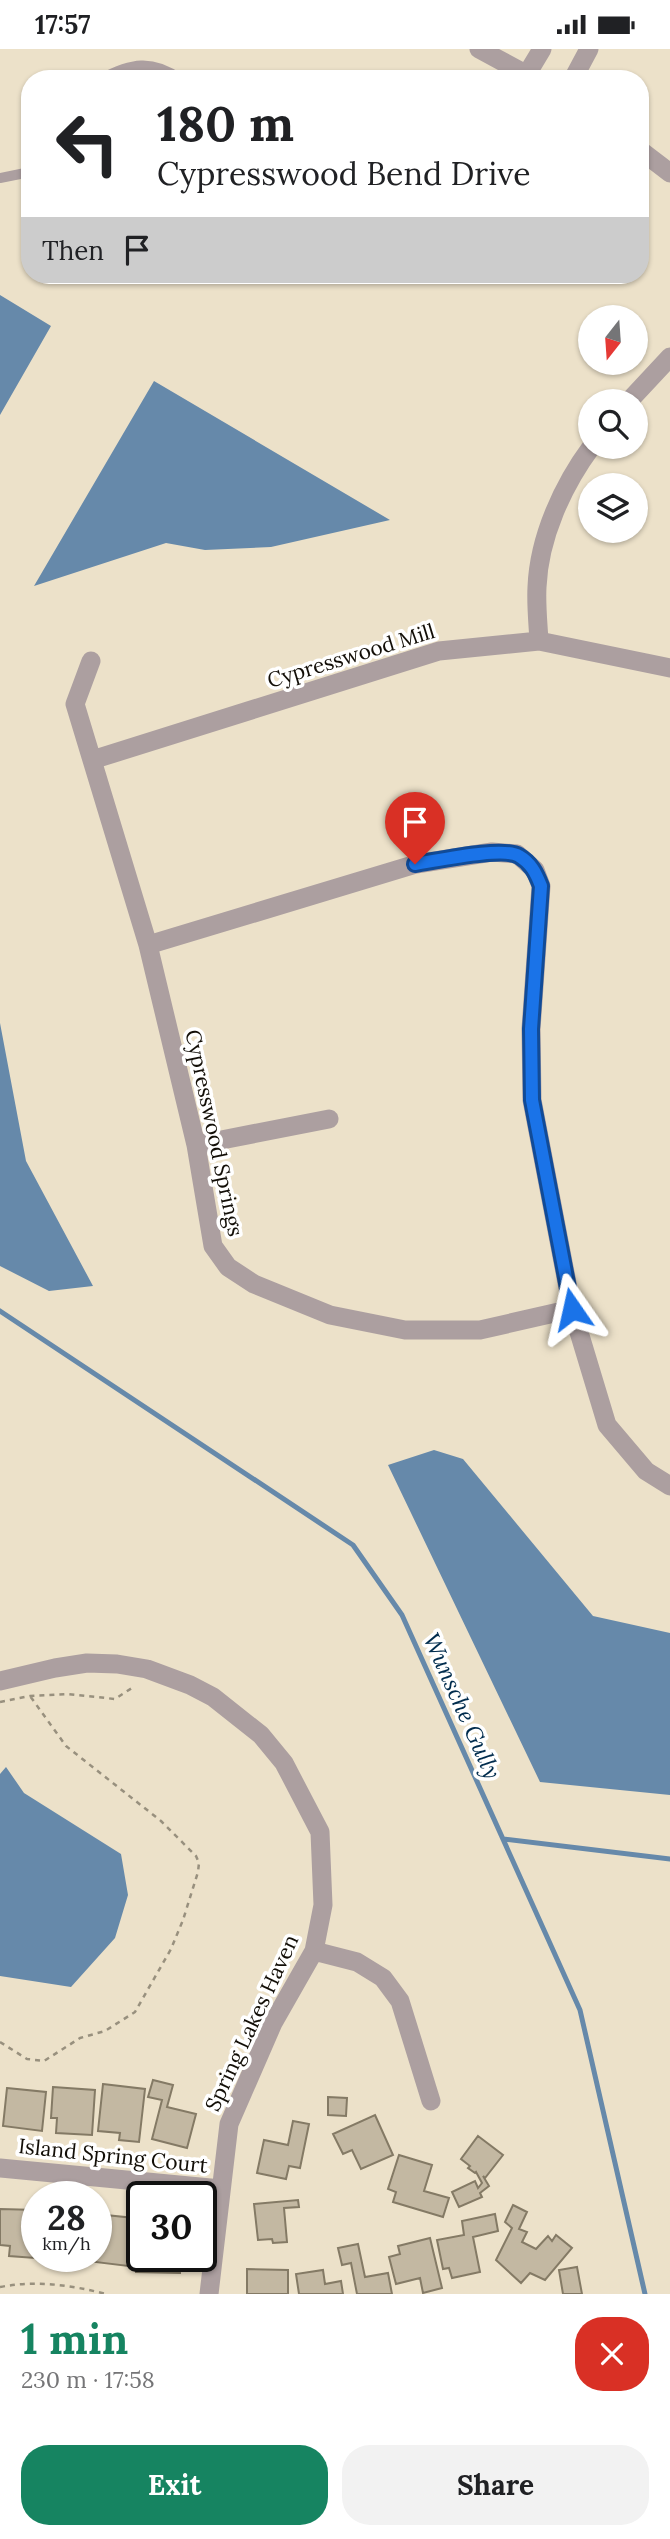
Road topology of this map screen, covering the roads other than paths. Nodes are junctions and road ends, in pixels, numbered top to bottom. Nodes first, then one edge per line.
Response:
1 (479, 49) edge
2 (541, 49) edge
3 (589, 49) edge
4 (119, 70) edge
5 (167, 70) edge
6 (519, 70) edge
7 (533, 70) edge
8 (577, 70) edge
9 (649, 157) edge
10 (670, 173) edge
11 (21, 174) edge
12 (0, 179) edge
13 (670, 357) edge
14 (640, 389) edge
15 (582, 459) edge
16 (539, 641) junction
17 (90, 661) dead end
18 (670, 668) edge
19 (92, 759) junction
20 (148, 945) junction
21 (328, 1119) dead end
22 (196, 1145) junction
23 (572, 1309) junction
24 (670, 1486) edge
25 (0, 1681) edge
26 (314, 1951) junction
27 (431, 2101) dead end
28 (0, 2168) edge
29 (221, 2189) junction
30 (209, 2294) edge

1 - 6 street
2 - 7 street
3 - 8 street
4 - 5 lane
9 - 10 street
11 - 12 lane
13 - 14 street
15 - 16 street
16 - 18 street, Cypresswood Mill
16 - 19 street, Cypresswood Mill
17 - 19 street, Cypresswood Springs
19 - 20 street, Cypresswood Springs
20 - 22 street, Cypresswood Springs
20 - 23 street
21 - 22 street
22 - 23 street, Cypresswood Springs
23 - 24 street
25 - 26 street, Spring Lakes Haven
26 - 27 street
26 - 29 street, Spring Lakes Haven
28 - 29 street, Island Spring Court
29 - 30 street, Spring Lakes Haven

